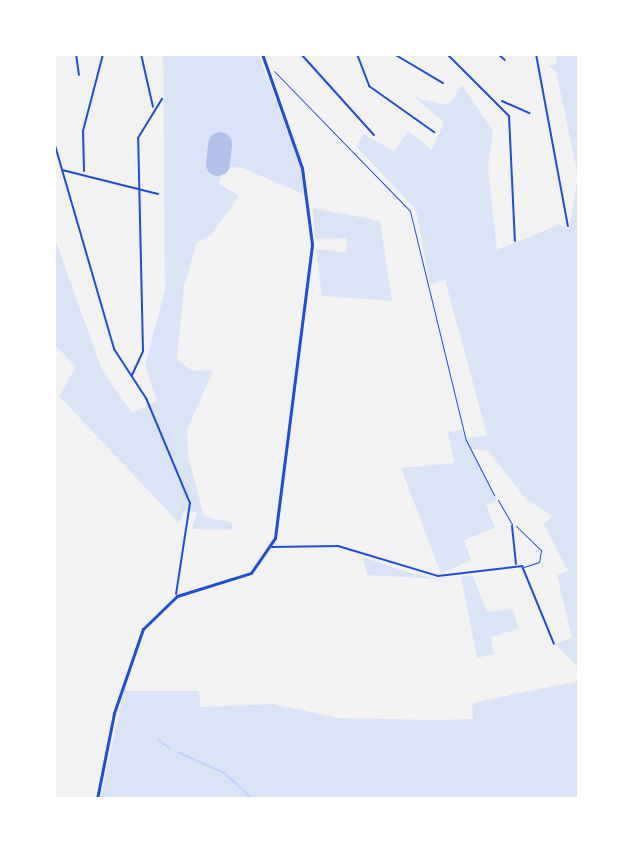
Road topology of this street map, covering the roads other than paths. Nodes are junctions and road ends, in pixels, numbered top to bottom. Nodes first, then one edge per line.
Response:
1 (76, 54) edge
2 (103, 54) edge
3 (141, 54) edge
4 (262, 54) edge
5 (301, 54) edge
6 (357, 54) edge
7 (394, 54) edge
8 (447, 54) edge
9 (498, 54) edge
10 (536, 54) edge
11 (505, 60) dead end
12 (79, 75) dead end
13 (443, 83) dead end
14 (162, 99) dead end
15 (501, 101) junction
16 (154, 108) junction
17 (529, 113) dead end
18 (434, 132) dead end
19 (374, 135) dead end
20 (54, 142) edge
21 (61, 170) junction
22 (84, 171) junction
23 (138, 188) junction
24 (158, 194) dead end
25 (568, 226) dead end
26 (515, 241) dead end
27 (131, 375) junction
28 (498, 500) road end
29 (512, 526) junction
30 (272, 547) junction
31 (516, 565) junction
32 (524, 567) junction
33 (177, 596) junction
34 (554, 644) dead end
35 (97, 799) edge

1 - 12 street
2 - 22 street
3 - 16 street
4 - 30 street
5 - 19 street
6 - 18 street
7 - 13 street
8 - 15 street
9 - 11 street
10 - 25 street
14 - 16 street
15 - 17 street
15 - 26 street
16 - 23 street
20 - 21 street
21 - 22 street
21 - 27 street
22 - 23 street
23 - 24 street
23 - 27 street
27 - 33 street
28 - 29 lane
29 - 31 street
29 - 32 lane
30 - 31 street
30 - 33 street
31 - 32 street
32 - 34 street
33 - 35 street

